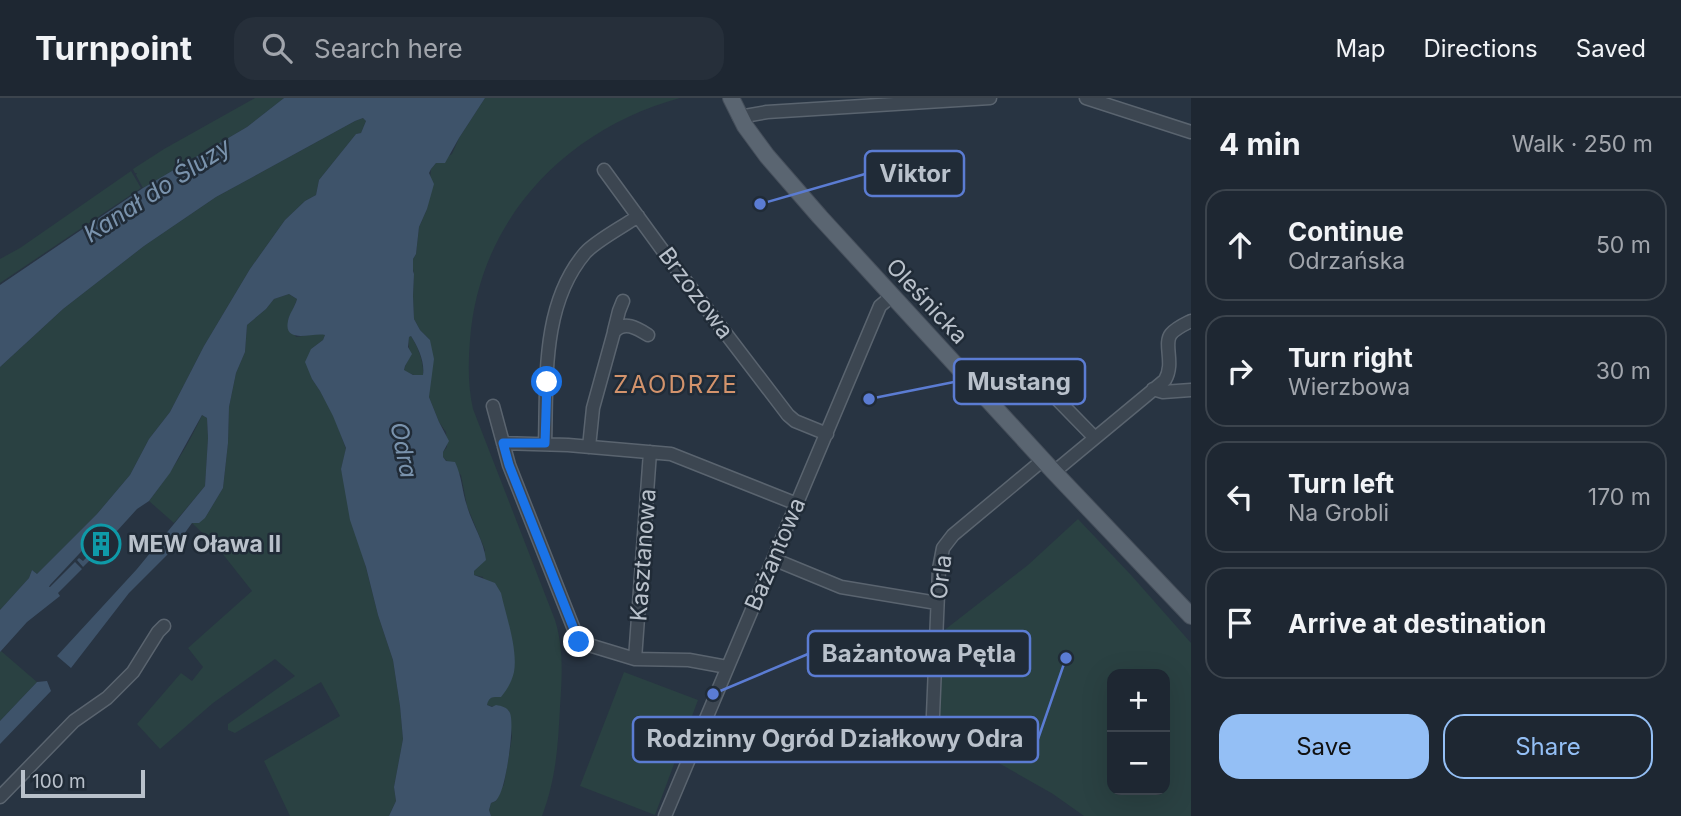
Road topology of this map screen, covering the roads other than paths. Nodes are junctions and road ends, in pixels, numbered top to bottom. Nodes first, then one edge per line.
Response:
1 (731, 98) edge
2 (990, 98) edge
3 (1086, 98) edge
4 (739, 117) junction
5 (1191, 132) edge
6 (604, 170) dead end
7 (638, 216) junction
8 (892, 296) junction
9 (624, 301) dead end
10 (1191, 320) edge
11 (614, 331) junction
12 (648, 335) dead end
13 (1153, 390) junction
14 (1191, 390) edge
15 (1052, 394) dead end
16 (493, 406) dead end
17 (827, 434) junction
18 (1095, 438) junction
19 (503, 443) junction
20 (545, 443) junction
21 (589, 447) junction
22 (650, 452) junction
23 (1048, 466) junction
24 (797, 504) junction
25 (773, 559) junction
26 (937, 603) junction
27 (1191, 616) edge
28 (164, 626) dead end
29 (635, 659) junction
30 (727, 667) junction
31 (932, 739) dead end
32 (0, 797) edge
33 (665, 816) edge

1 - 4 main road, Oleśnicka
2 - 4 street
3 - 5 street
4 - 8 main road, Oleśnicka
6 - 7 street, Brzozowa
7 - 17 street, Brzozowa
7 - 20 street
8 - 17 street, Bażantowa
8 - 23 main road, Oleśnicka
9 - 11 street
10 - 13 street
11 - 12 street
11 - 21 street
13 - 14 street
13 - 18 street, Orla
15 - 18 street
16 - 19 street
17 - 24 street, Bażantowa
18 - 23 street, Orla
19 - 20 street
19 - 29 street
20 - 21 street
21 - 22 street
22 - 24 street
22 - 29 street, Kasztanowa
23 - 26 street, Orla
23 - 27 main road, Oleśnicka
24 - 25 street, Bażantowa
25 - 26 street
25 - 30 street, Bażantowa
26 - 31 street, Orla
28 - 32 street
29 - 30 street
30 - 33 street, Bażantowa

